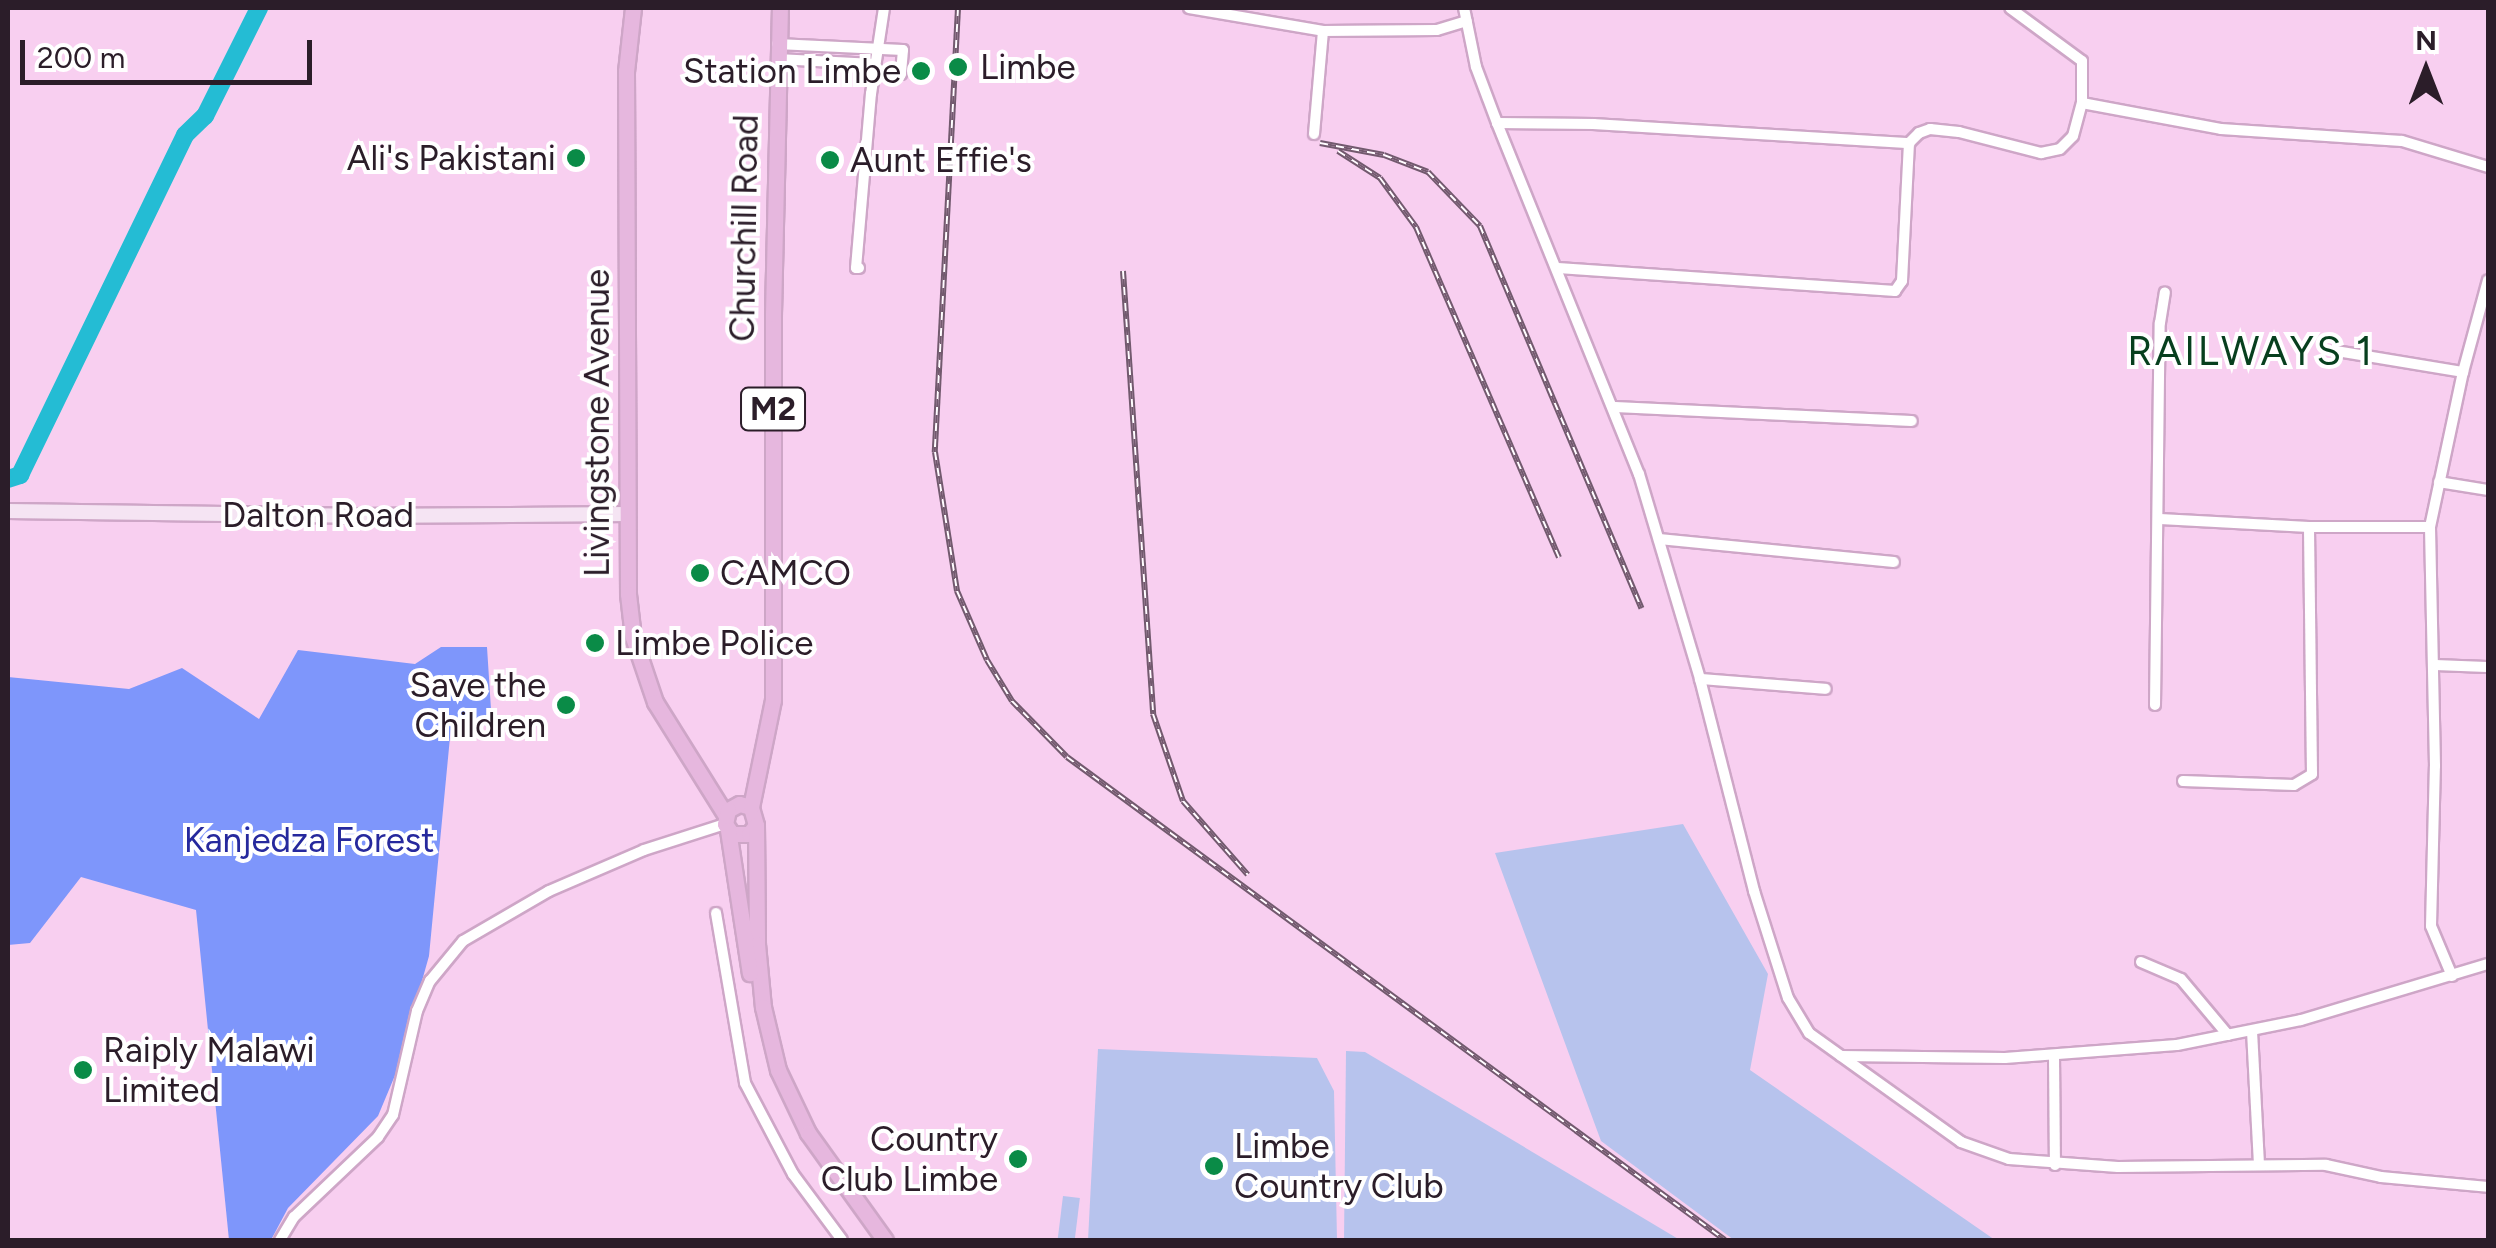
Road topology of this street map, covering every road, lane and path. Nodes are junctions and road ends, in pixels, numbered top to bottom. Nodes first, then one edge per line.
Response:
1 (633, 8) edge
2 (780, 8) edge
3 (884, 8) edge
4 (1189, 8) edge
5 (1464, 8) edge
6 (2010, 8) edge
7 (1466, 22) junction
8 (1323, 31) junction
9 (831, 46) junction
10 (877, 48) junction
11 (776, 51) junction
12 (830, 62) junction
13 (874, 68) junction
14 (2082, 103) junction
15 (1496, 123) junction
16 (1314, 134) dead end
17 (1909, 143) junction
18 (2488, 167) edge
19 (860, 268) dead end
20 (1558, 268) junction
21 (2488, 280) edge
22 (2165, 292) dead end
23 (2336, 351) dead end
24 (2463, 372) junction
25 (1615, 407) junction
26 (1912, 421) dead end
27 (2439, 482) junction
28 (2488, 490) edge
29 (8, 510) edge
30 (628, 514) junction
31 (2160, 519) junction
32 (2308, 527) junction
33 (2430, 528) junction
34 (1659, 539) junction
35 (1894, 562) dead end
36 (2434, 665) junction
37 (2488, 667) edge
38 (1700, 679) junction
39 (1826, 688) dead end
40 (2155, 705) dead end
41 (2183, 781) dead end
42 (751, 808) junction
43 (726, 823) junction
44 (756, 825) junction
45 (716, 914) dead end
46 (2141, 962) dead end
47 (2488, 964) edge
48 (2452, 976) junction
49 (2252, 1031) junction
50 (2228, 1035) junction
51 (1841, 1056) junction
52 (2054, 1056) junction
53 (2055, 1165) junction
54 (2259, 1165) junction
55 (2488, 1187) edge
56 (280, 1240) edge
57 (842, 1240) edge
58 (872, 1240) edge
59 (885, 1240) edge

1 - 30 highway, Livingstone Avenue
2 - 11 highway, Churchill Road / M2
3 - 10 street
4 - 8 street
5 - 7 street
6 - 14 street
7 - 8 street
7 - 15 street
8 - 16 street
9 - 10 street
9 - 11 street
9 - 12 street
10 - 13 street
10 - 13 street
11 - 12 street
11 - 42 highway, Churchill Road / M2
12 - 13 street
13 - 19 street
14 - 17 street
14 - 18 street
15 - 17 street
15 - 20 street
17 - 20 street
20 - 25 street
21 - 24 street
22 - 31 street
23 - 24 street
24 - 27 street
25 - 26 street
25 - 34 street
27 - 28 street
27 - 33 street
29 - 30 main road, Dalton Road
30 - 43 highway, Livingstone Avenue
31 - 32 street
31 - 40 street
32 - 33 street
32 - 41 street
33 - 36 street
34 - 35 street
34 - 38 street
36 - 37 street
36 - 48 street
38 - 39 street
38 - 51 street
42 - 43 highway
42 - 44 highway, Churchill Road
43 - 44 highway
43 - 56 street
43 - 58 highway
44 - 59 highway, Churchill Road
45 - 57 street
46 - 50 street
47 - 48 street
48 - 49 street
49 - 50 street
49 - 54 street
50 - 52 street
51 - 52 street
51 - 53 street
52 - 53 street
53 - 54 street
54 - 55 street

